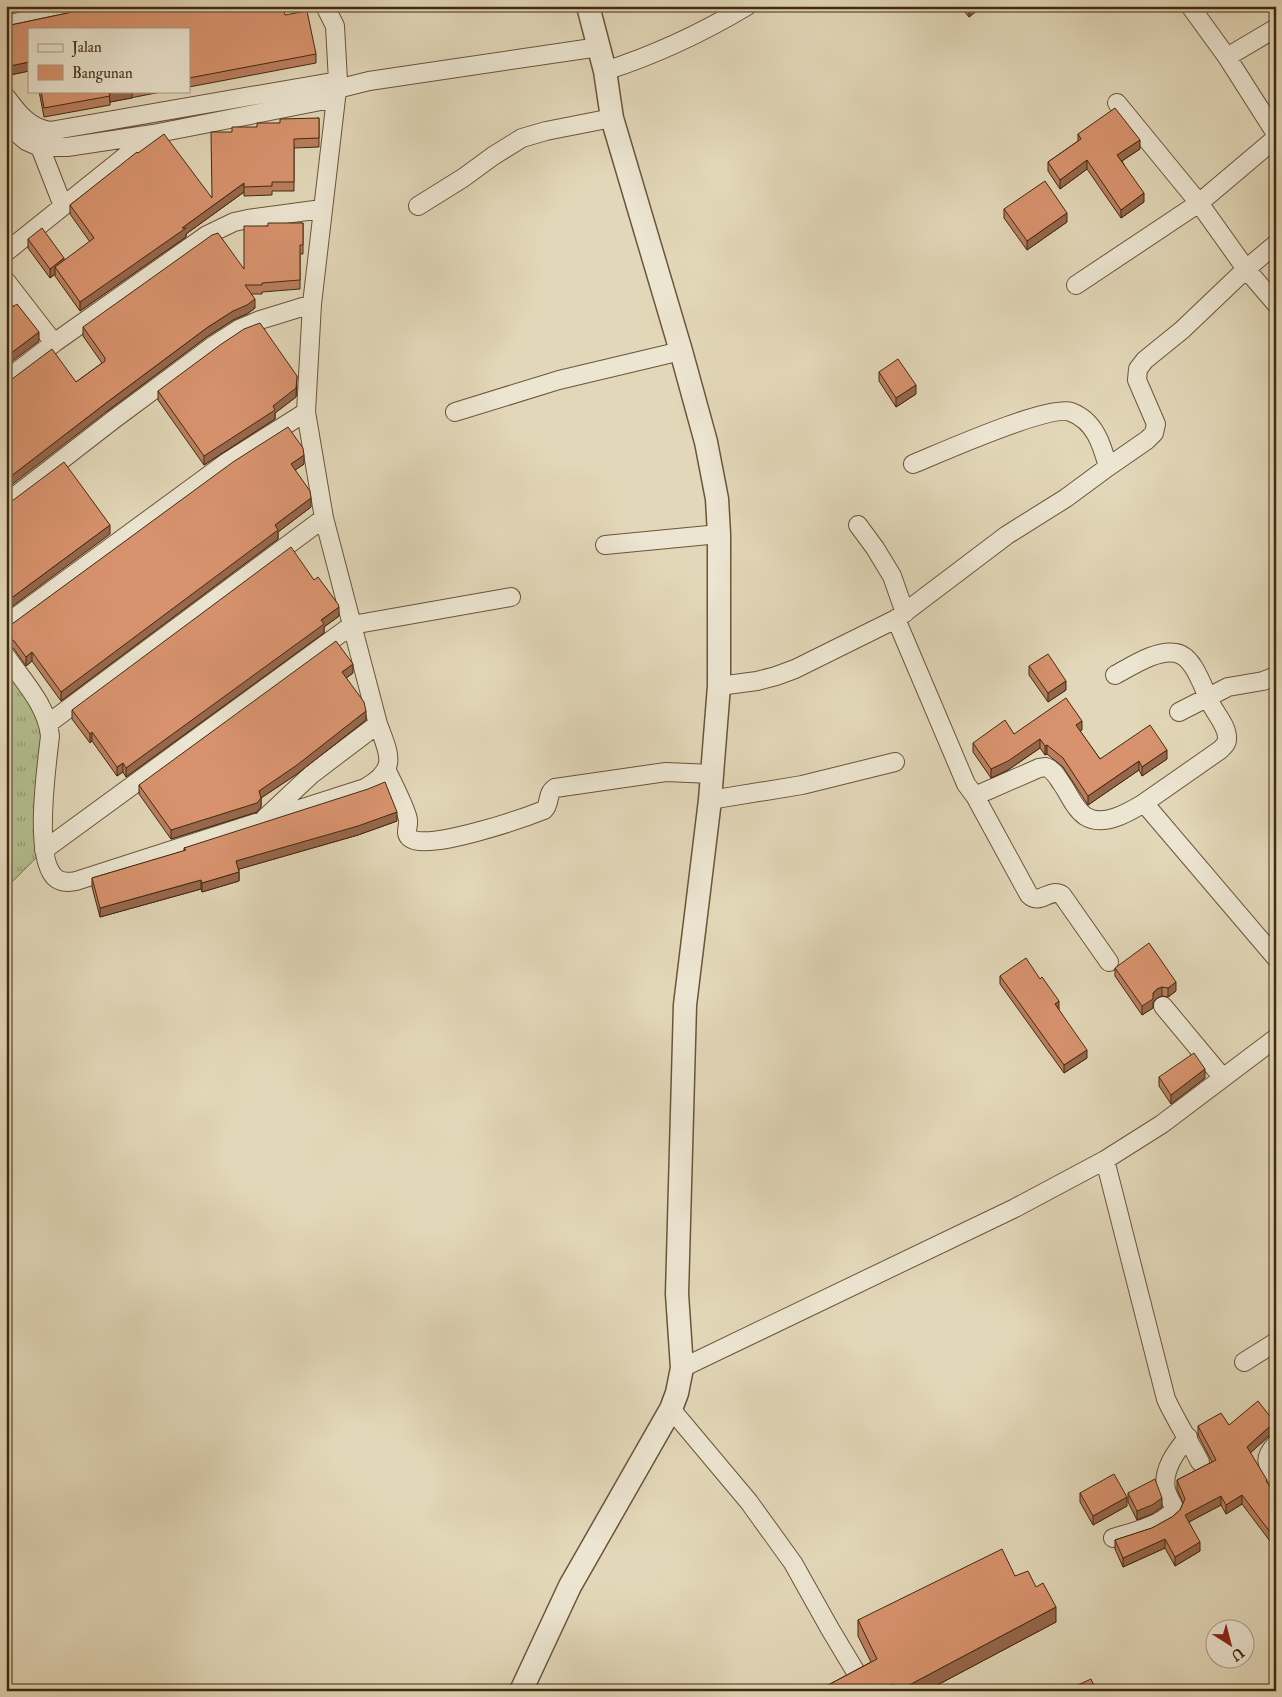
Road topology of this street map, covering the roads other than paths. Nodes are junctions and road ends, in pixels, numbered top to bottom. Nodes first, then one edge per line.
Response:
1 (94, 6) edge
2 (325, 6) edge
3 (588, 6) edge
4 (747, 6) edge
5 (1190, 6) edge
6 (70, 8) edge
7 (6, 25) edge
8 (1276, 28) edge
9 (599, 47) junction
10 (1228, 57) junction
11 (605, 71) junction
12 (337, 89) junction
13 (1117, 102) dead end
14 (9, 113) edge
15 (612, 118) junction
16 (153, 134) junction
17 (1276, 136) edge
18 (40, 147) junction
19 (1199, 203) junction
20 (63, 206) junction
21 (418, 206) dead end
22 (322, 209) junction
23 (1276, 244) edge
24 (6, 252) edge
25 (1246, 269) junction
26 (6, 281) edge
27 (1076, 285) dead end
28 (312, 304) junction
29 (1276, 304) edge
30 (54, 343) junction
31 (681, 351) junction
32 (6, 380) edge
33 (306, 412) junction
34 (455, 412) dead end
35 (913, 464) dead end
36 (1108, 467) junction
37 (6, 503) edge
38 (324, 518) junction
39 (858, 526) dead end
40 (719, 534) junction
41 (605, 545) dead end
42 (511, 597) dead end
43 (900, 616) junction
44 (6, 624) edge
45 (352, 625) junction
46 (6, 656) edge
47 (1115, 674) dead end
48 (1276, 676) edge
49 (719, 686) junction
50 (1207, 697) junction
51 (1179, 712) dead end
52 (48, 723) junction
53 (378, 724) junction
54 (895, 762) dead end
55 (387, 771) junction
56 (712, 774) junction
57 (975, 796) junction
58 (710, 800) junction
59 (1144, 803) junction
60 (264, 820) junction
61 (44, 850) junction
62 (1276, 958) edge
63 (1110, 962) dead end
64 (1163, 1006) dead end
65 (1276, 1038) edge
66 (1223, 1078) junction
67 (1105, 1160) junction
68 (1276, 1342) edge
69 (1244, 1362) dead end
70 (682, 1368) junction
71 (671, 1409) junction
72 (1188, 1437) junction
73 (1276, 1444) edge
74 (1200, 1462) dead end
75 (1276, 1478) edge
76 (1113, 1538) dead end
77 (857, 1674) edge
78 (521, 1691) edge

1 - 6 street
2 - 12 street
3 - 9 street
4 - 11 street
5 - 10 street
6 - 7 street
8 - 10 street
9 - 11 street
9 - 12 street
10 - 17 street
11 - 15 street
12 - 14 street
12 - 16 street
12 - 22 street
13 - 19 street
14 - 18 street
15 - 21 street
15 - 31 street
16 - 18 street
16 - 20 street
17 - 19 street
18 - 20 street
19 - 25 street
19 - 27 street
20 - 24 street
22 - 28 street
22 - 30 street
23 - 25 street
25 - 29 street
25 - 36 street
26 - 30 street
28 - 33 street
28 - 37 street
30 - 32 street
31 - 34 street
31 - 40 street
33 - 38 street
33 - 44 street
35 - 36 street
36 - 43 street
38 - 45 street
38 - 52 street
39 - 43 street
40 - 41 street
40 - 49 street
42 - 45 street
43 - 49 street
43 - 57 street
45 - 53 street
45 - 61 street
46 - 52 street
47 - 50 street
48 - 50 street
49 - 56 street
50 - 51 street
50 - 59 street
52 - 61 street
53 - 55 street
53 - 60 street
54 - 58 street
55 - 56 street
55 - 60 street
56 - 58 street
57 - 59 street
57 - 63 street
58 - 70 street
59 - 62 street
60 - 61 street
64 - 66 street
65 - 66 street
66 - 67 street
67 - 70 street
67 - 72 street
68 - 69 street
70 - 71 street
71 - 77 street
71 - 78 street
72 - 74 street
72 - 76 street
73 - 75 street

